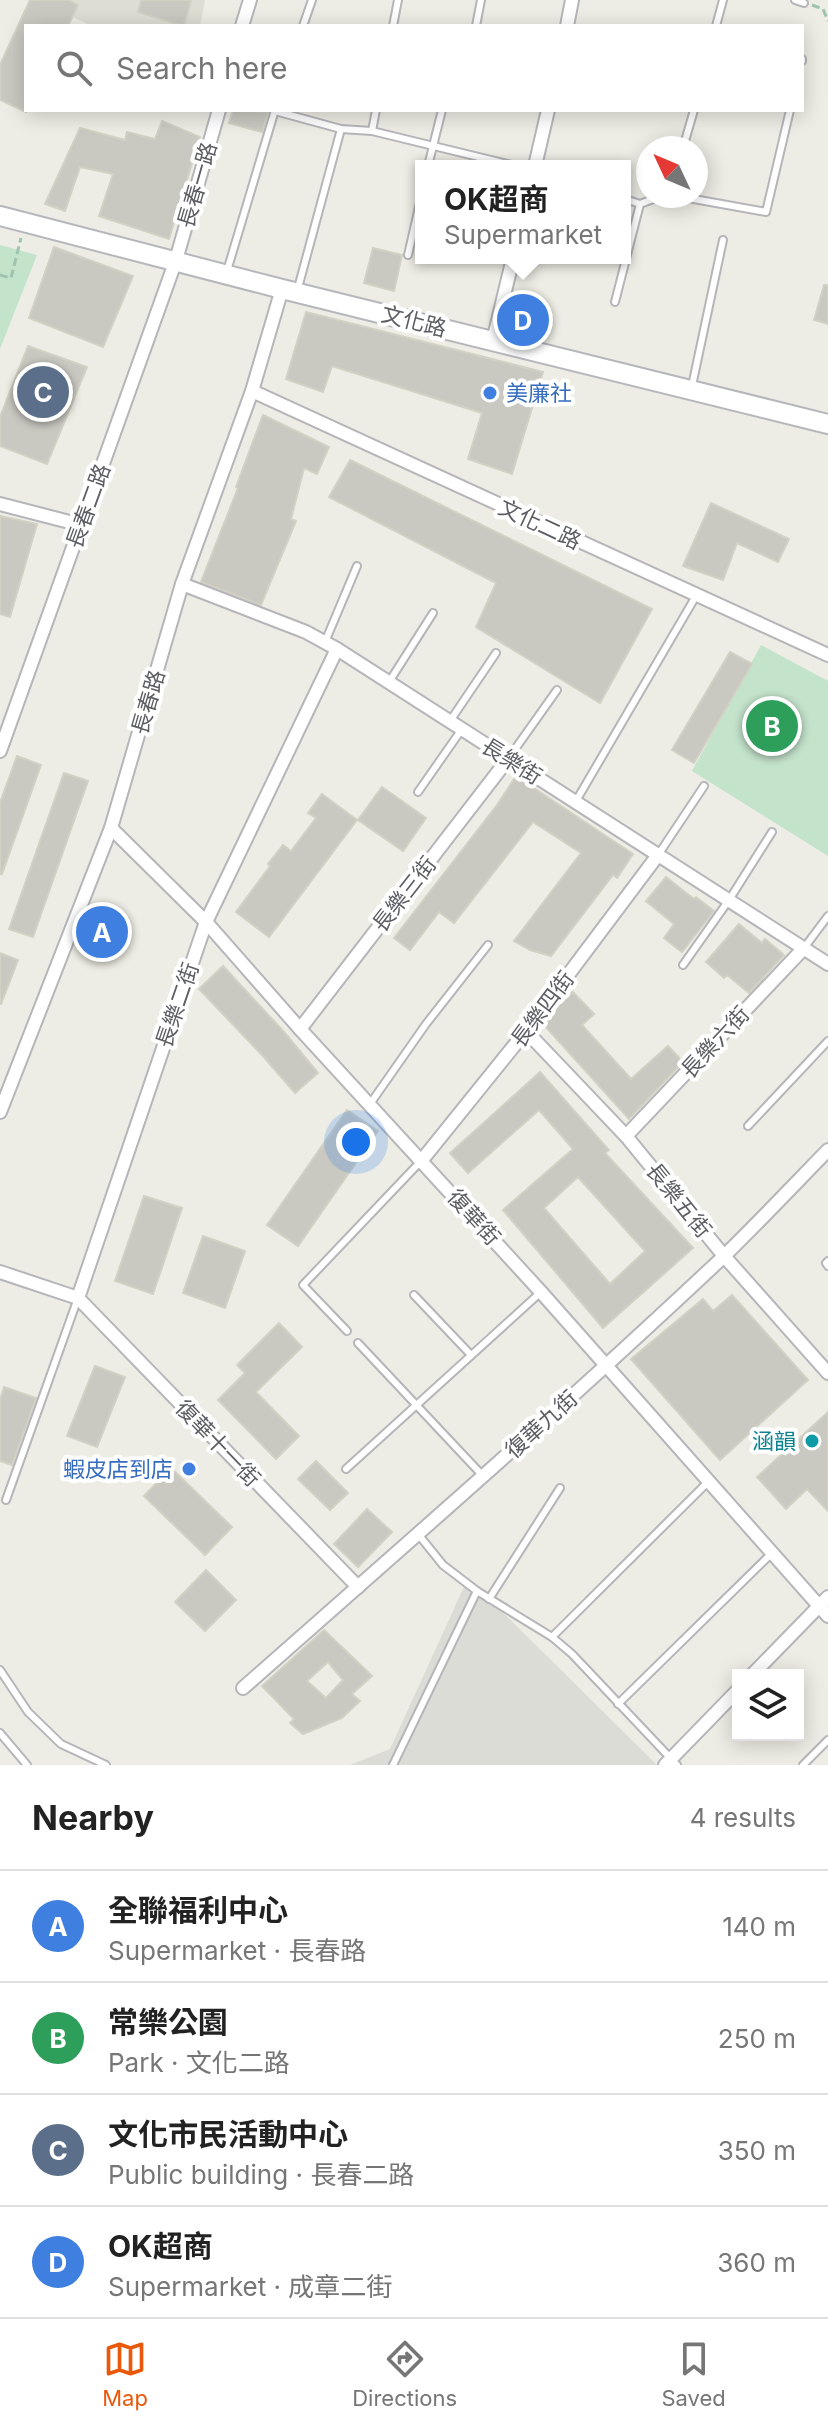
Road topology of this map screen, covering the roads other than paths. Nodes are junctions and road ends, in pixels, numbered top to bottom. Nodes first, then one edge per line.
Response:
1 (250, 0) edge
2 (312, 0) edge
3 (398, 0) edge
4 (481, 0) edge
5 (572, 0) edge
6 (723, 0) edge
7 (795, 0) edge
8 (804, 3) road end
9 (243, 24) edge
10 (304, 24) edge
11 (393, 24) edge
12 (476, 24) edge
13 (567, 24) edge
14 (717, 24) edge
15 (218, 112) edge
16 (274, 112) edge
17 (282, 112) edge
18 (376, 112) edge
19 (442, 112) edge
20 (548, 112) edge
21 (693, 112) edge
22 (790, 112) edge
23 (341, 129) junction
24 (372, 131) junction
25 (686, 136) edge
26 (433, 146) junction
27 (430, 160) edge
28 (491, 160) edge
29 (536, 160) edge
30 (708, 202) edge
31 (639, 208) edge
32 (0, 216) edge
33 (415, 224) edge
34 (631, 239) edge
35 (723, 240) dead end
36 (408, 255) dead end
37 (176, 260) junction
38 (512, 264) edge
39 (625, 264) edge
40 (227, 273) junction
41 (289, 290) junction
42 (615, 302) dead end
43 (493, 341) junction
44 (692, 390) junction
45 (252, 391) junction
46 (828, 424) edge
47 (0, 504) edge
48 (81, 525) junction
49 (357, 566) dead end
50 (182, 584) junction
51 (696, 596) junction
52 (433, 613) dead end
53 (325, 642) junction
54 (337, 649) junction
55 (496, 653) dead end
56 (828, 655) edge
57 (389, 682) junction
58 (557, 690) dead end
59 (450, 721) junction
60 (462, 729) junction
61 (0, 751) edge
62 (508, 759) junction
63 (704, 786) dead end
64 (418, 792) dead end
65 (576, 801) junction
66 (111, 828) junction
67 (772, 832) dead end
68 (658, 855) junction
69 (729, 900) junction
70 (828, 916) edge
71 (206, 922) junction
72 (488, 945) dead end
73 (804, 948) junction
74 (828, 964) edge
75 (683, 965) dead end
76 (300, 1029) junction
77 (526, 1031) junction
78 (828, 1041) edge
79 (370, 1104) junction
80 (0, 1112) edge
81 (748, 1126) dead end
82 (626, 1136) junction
83 (828, 1150) edge
84 (422, 1160) junction
85 (724, 1256) junction
86 (0, 1272) edge
87 (541, 1292) junction
88 (414, 1295) dead end
89 (78, 1298) junction
90 (347, 1331) dead end
91 (358, 1343) dead end
92 (471, 1355) junction
93 (606, 1364) junction
94 (828, 1373) edge
95 (417, 1404) junction
96 (346, 1469) dead end
97 (483, 1476) junction
98 (709, 1481) junction
99 (560, 1488) dead end
100 (6, 1500) dead end
101 (418, 1534) junction
102 (772, 1553) junction
103 (358, 1587) junction
104 (477, 1591) junction
105 (489, 1599) junction
106 (825, 1606) edge
107 (552, 1637) junction
108 (758, 1669) edge
109 (0, 1670) edge
110 (243, 1688) dead end
111 (732, 1697) edge
112 (618, 1704) junction
113 (0, 1733) edge
114 (828, 1740) edge
115 (671, 1763) edge
116 (27, 1765) edge
117 (106, 1765) edge
118 (393, 1765) edge
119 (803, 1765) edge

1 - 9 street
2 - 10 lane
3 - 11 lane
4 - 12 lane
5 - 13 street
6 - 14 lane
7 - 8 lane
15 - 37 street, 長春一路
16 - 40 lane
17 - 23 lane
18 - 24 lane
19 - 26 lane
20 - 29 street
21 - 25 lane
22 - 30 lane
23 - 24 lane
23 - 41 lane
24 - 26 lane
26 - 27 lane
26 - 28 lane
31 - 34 lane
32 - 37 street, 文化路
33 - 36 lane
35 - 44 lane
37 - 40 street, 文化路
37 - 48 street, 長春二路
38 - 43 street
39 - 42 lane
40 - 41 street, 文化路
41 - 43 street, 文化路
41 - 45 street, 長春路
43 - 44 street, 文化路
44 - 46 street, 文化路
45 - 50 street, 長春路
45 - 51 street, 文化二路
47 - 48 street
48 - 61 street, 長春二路
49 - 53 lane
50 - 53 street, 長樂街
50 - 66 street, 長春路
51 - 56 street, 文化二路
51 - 65 lane
52 - 57 lane
53 - 54 street, 長樂街
54 - 57 street, 長樂街
54 - 71 street, 長樂二街
55 - 59 lane
57 - 59 street, 長樂街
58 - 62 lane
59 - 60 street, 長樂街
60 - 62 street, 長樂街
60 - 64 lane
62 - 65 street, 長樂街
62 - 76 street, 長樂三街
63 - 68 lane
65 - 68 street, 長樂街
66 - 71 street, 復華街
66 - 80 street, 長春路
67 - 69 lane
68 - 69 street, 長樂街
68 - 77 street, 長樂四街
69 - 73 street, 長樂街
69 - 75 lane
70 - 73 lane
71 - 76 street, 復華街
71 - 89 street, 長樂二街
72 - 79 lane
73 - 74 street, 長樂街
73 - 82 street, 長樂六街
76 - 79 street, 復華街
77 - 82 street, 長樂五街
77 - 84 street, 長樂四街
78 - 81 lane
79 - 84 street, 復華街
82 - 85 street, 長樂五街
83 - 85 street, 復華九街
84 - 87 street, 復華街
84 - 90 lane
85 - 93 street, 復華九街
85 - 94 street, 長樂五街
86 - 89 street
87 - 92 lane
87 - 93 street, 復華街
88 - 92 lane
89 - 100 lane
89 - 103 street, 復華十一街
91 - 95 lane
92 - 95 lane
93 - 97 street, 復華九街
93 - 98 street, 復華街
95 - 96 lane
95 - 97 lane
97 - 101 street, 復華九街
98 - 102 street, 復華街
98 - 107 lane
99 - 105 lane
101 - 103 street, 復華九街
101 - 104 lane
102 - 106 street, 復華街
102 - 112 lane
103 - 110 street, 復華九街
104 - 105 lane
104 - 118 lane
105 - 107 lane
106 - 108 street
107 - 112 lane
109 - 117 lane
111 - 115 street
112 - 115 lane
113 - 116 lane
114 - 119 lane

